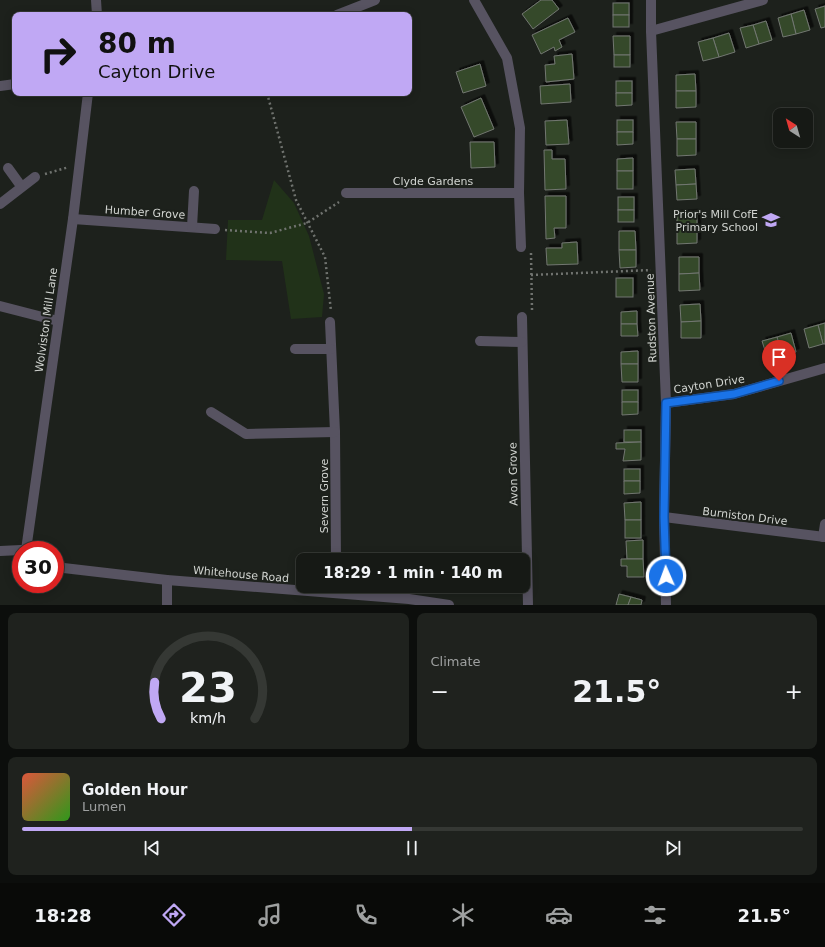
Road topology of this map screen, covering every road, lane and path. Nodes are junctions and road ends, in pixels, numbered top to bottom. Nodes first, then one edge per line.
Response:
1 (96, 0) edge
2 (375, 0) edge
3 (474, 0) edge
4 (651, 0) edge
5 (763, 0) edge
6 (727, 5) edge
7 (97, 12) edge
8 (345, 12) edge
9 (651, 31) junction
10 (12, 84) edge
11 (0, 86) edge
12 (88, 96) edge
13 (268, 96) edge
14 (79, 164) junction
15 (8, 168) dead end
16 (35, 177) joint
17 (21, 186) junction
18 (194, 191) dead end
19 (346, 193) joint
20 (519, 193) junction
21 (0, 204) edge
22 (73, 219) junction
23 (307, 223) junction
24 (192, 227) junction
25 (214, 229) joint
26 (521, 247) joint
27 (662, 270) junction
28 (531, 275) junction
29 (0, 306) edge
30 (522, 317) joint
31 (331, 318) joint
32 (58, 321) junction
33 (480, 341) dead end
34 (522, 342) junction
35 (295, 349) dead end
36 (332, 349) junction
37 (825, 368) edge
38 (666, 403) junction
39 (211, 412) dead end
40 (336, 432) junction
41 (664, 517) junction
42 (825, 524) edge
43 (824, 537) edge
44 (27, 541) edge
45 (12, 550) edge
46 (0, 551) edge
47 (336, 553) edge
48 (64, 568) edge
49 (167, 580) junction
50 (296, 588) edge
51 (360, 593) edge
52 (167, 605) edge
53 (449, 605) edge
54 (528, 605) edge
55 (666, 605) edge

1 - 7 street
2 - 8 street
3 - 20 street
4 - 9 street, Rudston Avenue
5 - 6 street
6 - 9 street
9 - 27 street, Rudston Avenue
10 - 11 street
12 - 14 street, Wolviston Mill Lane
13 - 23 path
14 - 16 path
14 - 22 street, Wolviston Mill Lane
15 - 17 street
16 - 17 street
17 - 21 street
18 - 24 street
19 - 20 street, Clyde Gardens
19 - 23 path
20 - 26 street
22 - 24 street, Humber Grove
22 - 32 street, Wolviston Mill Lane
23 - 25 path
23 - 31 path
24 - 25 street, Humber Grove
26 - 28 path
27 - 28 path
27 - 38 street, Rudston Avenue
28 - 30 path
29 - 32 street
30 - 34 street, Avon Grove
31 - 36 street, Severn Grove
32 - 44 street, Wolviston Mill Lane
33 - 34 street
34 - 54 street, Avon Grove
35 - 36 street
36 - 40 street, Severn Grove
37 - 38 street, Cayton Drive
38 - 41 street, Rudston Avenue
39 - 40 street
40 - 47 street, Severn Grove
41 - 43 street, Burniston Drive
41 - 55 street, Rudston Avenue
42 - 43 street, Burniston Drive
45 - 46 street
48 - 49 street, Whitehouse Road
49 - 50 street, Whitehouse Road
49 - 52 street
51 - 53 street, Whitehouse Road

